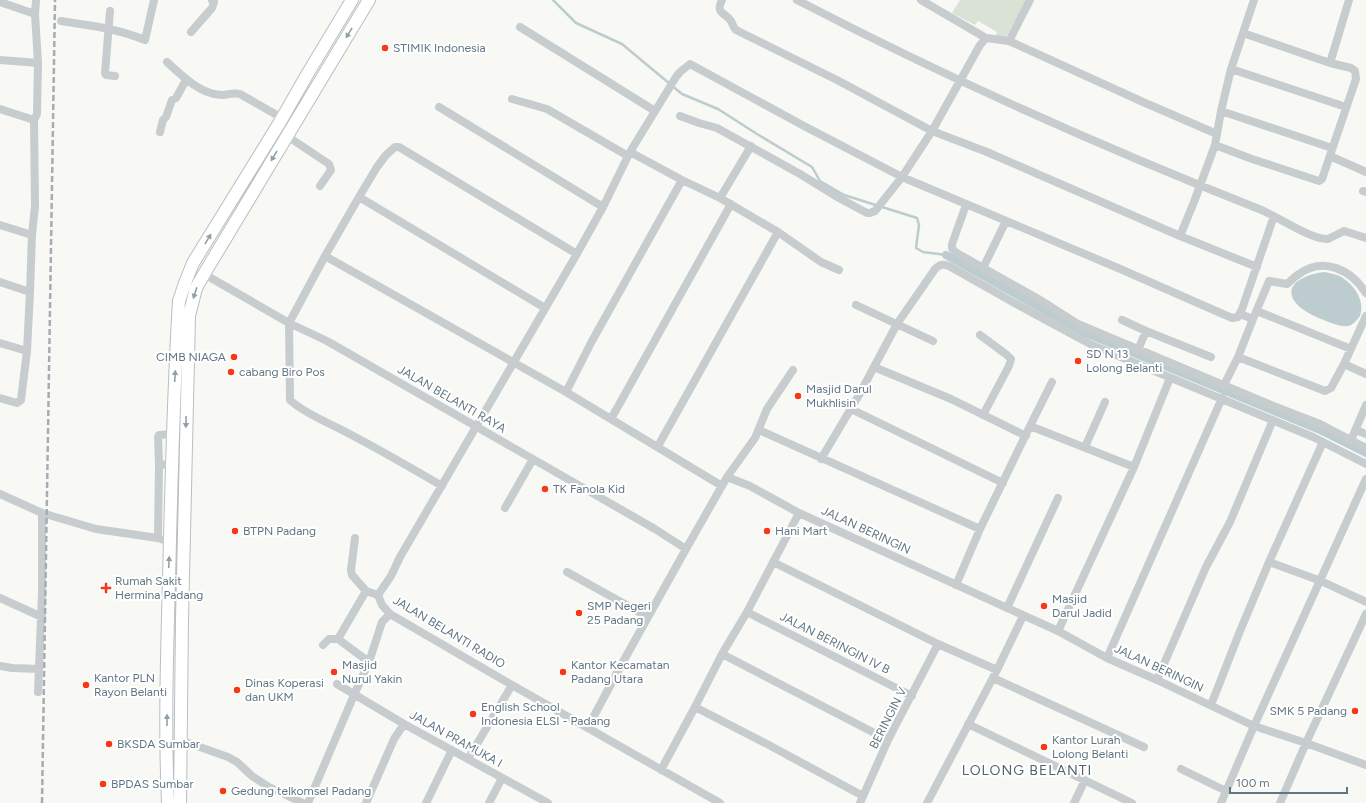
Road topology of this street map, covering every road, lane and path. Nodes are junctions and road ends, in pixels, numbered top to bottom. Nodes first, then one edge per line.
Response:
1 (36, 0) edge
2 (154, 0) edge
3 (212, 0) edge
4 (352, 0) edge
5 (369, 0) edge
6 (722, 0) edge
7 (798, 0) edge
8 (921, 0) edge
9 (1030, 0) edge
10 (1254, 0) edge
11 (1350, 0) edge
12 (0, 2) edge
13 (110, 11) dead end
14 (35, 14) junction
15 (61, 21) dead end
16 (520, 27) dead end
17 (108, 29) junction
18 (191, 32) dead end
19 (1243, 33) junction
20 (986, 38) junction
21 (1009, 41) junction
22 (0, 60) edge
23 (167, 62) dead end
24 (38, 63) junction
25 (1330, 63) junction
26 (1231, 68) junction
27 (115, 76) dead end
28 (186, 80) junction
29 (960, 81) junction
30 (295, 96) junction
31 (512, 99) dead end
32 (307, 103) junction
33 (439, 107) dead end
34 (1346, 107) junction
35 (0, 109) edge
36 (655, 111) junction
37 (1220, 111) junction
38 (680, 116) dead end
39 (282, 118) junction
40 (34, 120) junction
41 (932, 130) junction
42 (160, 132) dead end
43 (1217, 134) junction
44 (287, 136) junction
45 (1215, 145) junction
46 (751, 146) junction
47 (1331, 152) junction
48 (629, 154) junction
49 (1366, 172) edge
50 (902, 177) junction
51 (682, 180) junction
52 (320, 186) dead end
53 (1200, 186) junction
54 (358, 197) junction
55 (720, 198) junction
56 (731, 204) junction
57 (966, 205) junction
58 (603, 207) junction
59 (1274, 216) junction
60 (1006, 221) junction
61 (0, 225) edge
62 (778, 232) junction
63 (32, 235) junction
64 (1180, 236) junction
65 (1366, 238) edge
66 (577, 254) junction
67 (325, 256) junction
68 (1257, 267) junction
69 (983, 268) junction
70 (839, 270) dead end
71 (204, 274) junction
72 (993, 275) junction
73 (0, 282) edge
74 (987, 286) junction
75 (30, 292) junction
76 (1366, 293) edge
77 (856, 304) dead end
78 (545, 308) junction
79 (1240, 314) junction
80 (1255, 315) junction
81 (1366, 316) edge
82 (1122, 320) dead end
83 (289, 323) junction
84 (897, 324) junction
85 (1146, 332) junction
86 (980, 335) dead end
87 (933, 341) dead end
88 (0, 343) edge
89 (1129, 347) junction
90 (1351, 349) junction
91 (1138, 350) junction
92 (26, 351) junction
93 (1124, 357) junction
94 (1211, 357) dead end
95 (1238, 357) junction
96 (512, 363) junction
97 (1344, 364) junction
98 (874, 367) junction
99 (793, 370) dead end
100 (1366, 374) edge
101 (1170, 378) junction
102 (1052, 382) dead end
103 (1224, 385) junction
104 (566, 392) junction
105 (0, 398) edge
106 (1222, 398) junction
107 (1105, 402) dead end
108 (1366, 406) edge
109 (851, 409) junction
110 (983, 415) junction
111 (611, 419) junction
112 (1273, 420) junction
113 (475, 426) junction
114 (1030, 426) junction
115 (759, 430) junction
116 (1317, 430) junction
117 (1356, 430) junction
118 (1366, 434) edge
119 (1026, 436) junction
120 (1351, 440) junction
121 (1323, 442) junction
122 (658, 446) junction
123 (1085, 448) junction
124 (1366, 448) edge
125 (532, 459) junction
126 (821, 459) junction
127 (1366, 464) edge
128 (1134, 467) junction
129 (727, 477) junction
130 (1366, 478) edge
131 (1003, 483) junction
132 (442, 486) junction
133 (722, 486) junction
134 (0, 494) edge
135 (1058, 498) dead end
136 (505, 508) dead end
137 (42, 513) junction
138 (799, 513) junction
139 (980, 529) junction
140 (355, 538) dead end
141 (164, 540) junction
142 (686, 549) junction
143 (773, 562) junction
144 (1269, 562) junction
145 (567, 572) dead end
146 (1320, 581) junction
147 (956, 585) junction
148 (366, 591) junction
149 (378, 595) junction
150 (0, 598) edge
151 (1366, 602) edge
152 (1007, 608) junction
153 (747, 612) junction
154 (390, 614) junction
155 (1366, 614) edge
156 (1023, 616) junction
157 (42, 617) junction
158 (648, 617) junction
159 (1058, 631) junction
160 (338, 639) junction
161 (938, 644) junction
162 (323, 645) dead end
163 (722, 654) junction
164 (167, 658) junction
165 (181, 658) junction
166 (1107, 658) junction
167 (369, 662) junction
168 (0, 666) edge
169 (39, 669) junction
170 (995, 674) junction
171 (1157, 680) junction
172 (337, 684) dead end
173 (512, 685) junction
174 (38, 692) dead end
175 (354, 695) junction
176 (912, 696) junction
177 (1211, 705) junction
178 (696, 707) junction
179 (404, 724) junction
180 (968, 724) junction
181 (1254, 726) junction
182 (588, 727) junction
183 (180, 740) junction
184 (888, 740) junction
185 (1306, 743) junction
186 (1144, 748) dead end
187 (452, 750) junction
188 (468, 759) junction
189 (1366, 765) edge
190 (1181, 769) dead end
191 (661, 770) junction
192 (502, 778) junction
193 (1085, 780) junction
194 (1226, 791) junction
195 (862, 800) edge
196 (168, 803) edge
197 (180, 803) edge
198 (303, 803) edge
199 (308, 803) edge
200 (366, 803) edge
201 (426, 803) edge
202 (489, 803) edge
203 (548, 803) edge
204 (720, 803) edge
205 (927, 803) edge
206 (1074, 803) edge
207 (1132, 803) edge
208 (1221, 803) edge
209 (1280, 803) edge

1 - 14 street
2 - 17 street
3 - 18 street
4 - 30 main road
5 -> 32 main road
6 - 41 street
7 - 29 street
8 - 20 street
9 - 21 street
10 - 19 street
11 - 25 street
12 - 14 street
13 - 17 street
14 - 24 street
15 - 17 street
16 - 36 street
17 - 27 street
19 - 25 street
19 - 26 street
20 - 21 street
20 - 29 street
21 - 43 street
22 - 24 street
23 - 28 street
24 - 40 street
25 - 34 street
26 - 34 street
26 - 37 street
28 - 39 street
28 - 42 street
29 - 41 street
29 - 53 street
30 - 32 main road
30 - 39 main road
31 - 48 street
32 - 44 main road
33 - 58 street
34 - 47 street
35 - 40 street
36 - 48 street
36 - 50 street
37 - 43 street
37 - 47 street
38 - 46 street
141 -> 39 main road
40 - 63 street
41 - 50 street
41 - 64 street
43 - 45 street
44 - 52 street
44 -> 71 main road
45 - 47 street
45 - 53 street
46 - 50 street
46 - 55 street
47 - 49 street
48 - 51 street
48 - 58 street
50 - 57 street
51 - 55 street
51 - 104 street
53 - 59 street
53 - 64 street
54 - 66 street
54 - 67 street
54 - 78 street
55 - 56 street
56 - 62 street
56 - 111 street
57 - 60 street
57 - 69 street
58 - 66 street
59 - 65 street
59 - 68 street
60 - 69 street
60 - 79 street
61 - 63 street
62 - 70 street
62 - 122 street
63 - 75 street
64 - 68 street
66 - 78 street
67 - 83 street
67 - 96 street
68 - 79 street
69 - 72 street
71 - 83 street, JALAN BELANTI RAYA
71 -> 165 main road
72 - 74 street
72 - 89 street
73 - 75 street
74 - 84 street
74 - 93 street
75 - 92 street
76 - 80 street
77 - 84 street
78 - 96 street
79 - 80 street
80 - 90 street
80 - 95 street
81 - 90 street
82 - 85 street
83 - 113 street, JALAN BELANTI RAYA
83 - 132 street
84 - 87 street
84 - 98 street
85 - 91 street
85 - 94 street
86 - 110 street
88 - 92 street
89 - 91 street
89 - 93 street
90 - 97 street
91 - 103 street
92 - 105 street
93 - 101 street
95 - 97 street
95 - 103 street
96 - 104 street
96 - 113 street
97 - 100 street
98 - 109 street
98 - 110 street
99 - 115 street
101 - 106 street
101 - 128 street
102 - 114 street
103 - 116 street
104 - 111 street
106 - 112 street
106 - 166 street
107 - 123 street
108 - 117 street
109 - 126 street
109 - 131 street
110 - 119 street
111 - 122 street
112 - 116 street
112 - 171 street
113 - 125 street, JALAN BELANTI RAYA
113 - 132 street
114 - 119 street
114 - 123 street
115 - 126 street
115 - 129 street
116 - 120 street
116 - 121 street
117 - 118 street
117 - 120 street
119 - 131 street
120 - 124 street
121 - 127 street
121 - 144 street
122 - 133 street
123 - 128 street
125 - 136 street
125 - 142 street, JALAN BELANTI RAYA
126 - 139 street
128 - 159 street
129 - 133 street
129 - 138 street, JALAN BERINGIN
130 - 146 street
131 - 139 street
132 - 149 street
133 - 142 street
134 - 137 street
135 - 152 street
137 - 141 street
137 - 157 street
138 - 143 street
138 - 147 street, JALAN BERINGIN
139 - 147 street
140 - 148 street
164 -> 141 main road
142 - 158 street
143 - 153 street
143 - 161 street
144 - 146 street
144 - 177 street
145 - 158 street
146 - 151 street
146 - 181 street
147 - 152 street, JALAN BERINGIN
148 - 149 street
148 - 160 street
149 - 154 street, JALAN BELANTI RADIO
150 - 157 street
152 - 156 street, JALAN BERINGIN
153 - 163 street
153 - 176 street, JALAN BERINGIN IV B
154 - 167 street
154 - 173 street, JALAN BELANTI RADIO
155 - 185 street
156 - 159 street, JALAN BERINGIN
156 - 170 street
157 - 169 street
158 - 182 street
159 - 166 street, JALAN BERINGIN
160 - 162 street
160 - 167 street
161 - 170 street
161 - 176 street, BERINGIN V
163 - 178 street
163 - 184 street
164 - 165 main road
196 -> 164 main road
165 - 183 main road
166 - 171 street, JALAN BERINGIN
167 - 175 street
168 - 169 street
169 - 174 street
170 - 180 street
170 - 186 street
171 - 177 street, JALAN BERINGIN
172 - 175 street, JALAN PRAMUKA I
173 - 182 street
173 - 188 street
175 - 179 street, JALAN PRAMUKA I
175 - 199 street
176 - 184 street, BERINGIN V
177 - 181 street, JALAN BERINGIN
178 - 191 street
178 - 195 street
179 - 187 street, JALAN PRAMUKA I
179 - 200 street
180 - 193 street
180 - 205 street
181 - 185 street, JALAN BERINGIN
181 - 194 street
182 - 191 street
183 - 197 main road
183 - 198 street
184 - 195 street, BERINGIN V
185 - 189 street, JALAN BERINGIN
185 - 209 street
187 - 188 street, JALAN PRAMUKA I
187 - 201 street
188 - 192 street, JALAN PRAMUKA I
190 - 194 street
191 - 204 street
192 - 202 street
192 - 203 street, JALAN PRAMUKA I
193 - 206 street
193 - 207 street
194 - 208 street

